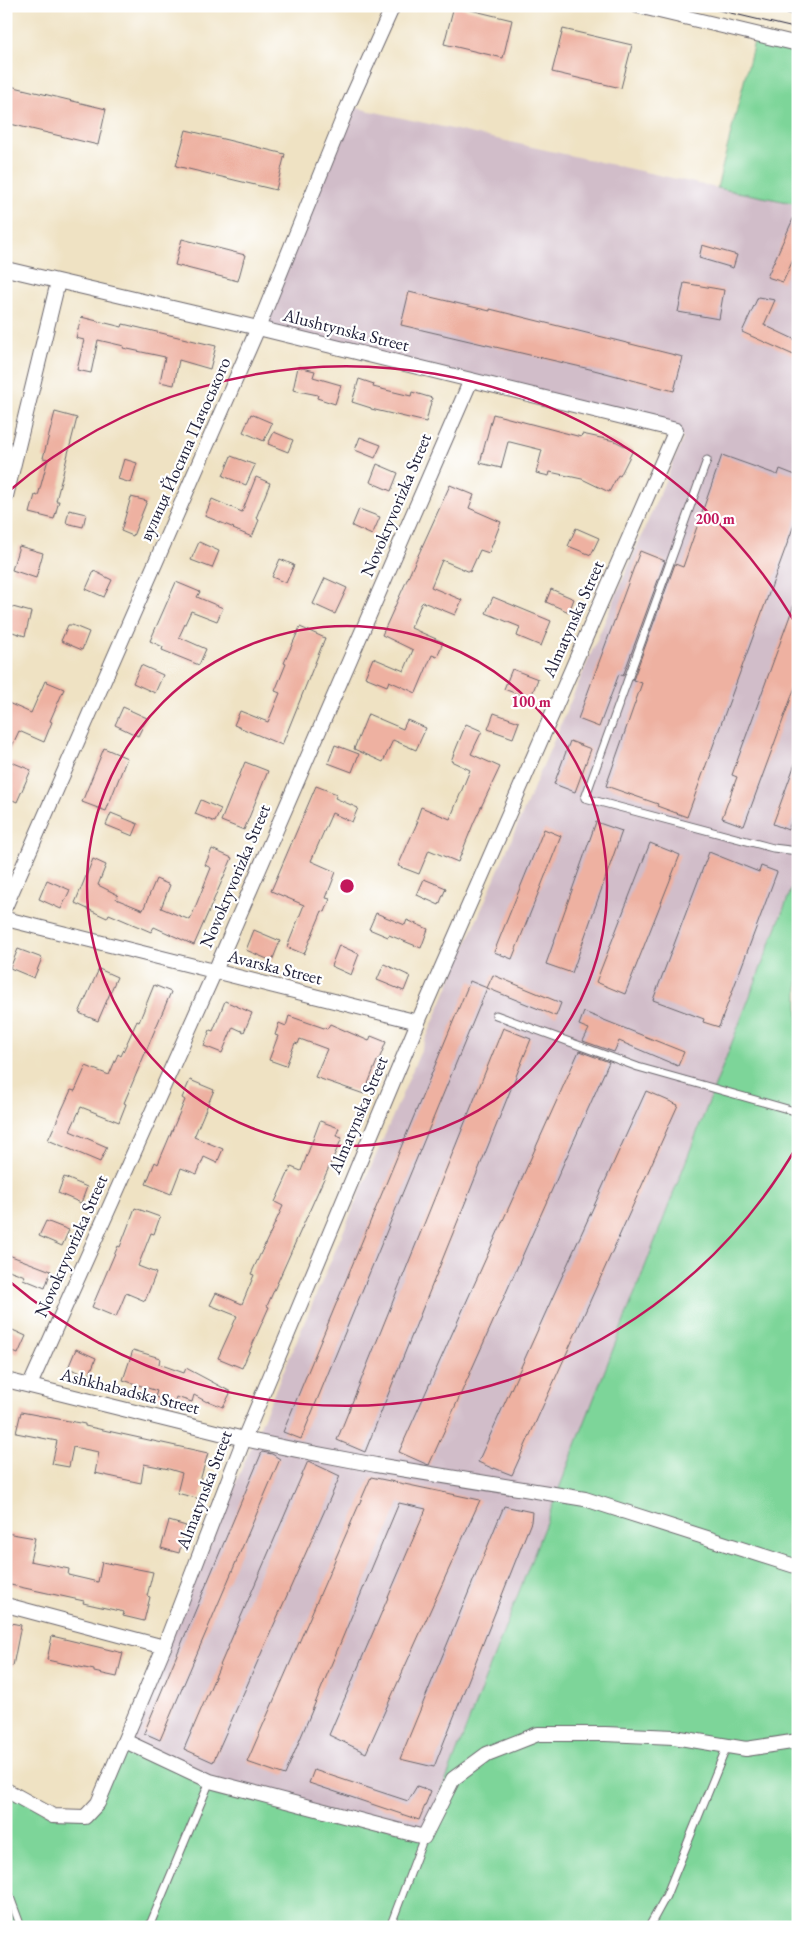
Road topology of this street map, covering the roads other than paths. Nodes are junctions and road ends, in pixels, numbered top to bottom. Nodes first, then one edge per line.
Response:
1 (393, 6) edge
2 (638, 6) edge
3 (798, 44) edge
4 (6, 269) edge
5 (58, 282) junction
6 (258, 328) junction
7 (471, 380) junction
8 (676, 430) joint
9 (707, 460) dead end
10 (6, 496) edge
11 (798, 851) edge
12 (6, 906) edge
13 (6, 919) edge
14 (214, 971) junction
15 (496, 1014) dead end
16 (418, 1022) junction
17 (798, 1112) edge
18 (6, 1380) edge
19 (30, 1386) junction
20 (244, 1439) junction
21 (798, 1567) edge
22 (6, 1605) edge
23 (164, 1647) junction
24 (125, 1741) junction
25 (798, 1741) edge
26 (727, 1746) junction
27 (210, 1781) junction
28 (6, 1790) edge
29 (424, 1837) junction
30 (6, 1886) edge
31 (21, 1927) edge
32 (149, 1927) edge
33 (390, 1927) edge
34 (649, 1927) edge

1 - 6 street, вулиця Йосипа Пачоського
2 - 3 street
4 - 5 street, Alushtynska Street
5 - 6 street, Alushtynska Street
5 - 10 street
6 - 7 street, Alushtynska Street
6 - 12 street, вулиця Йосипа Пачоського
7 - 8 street, Alushtynska Street
7 - 14 street, Novokryvorizka Street
8 - 16 street, Almatynska Street
9 - 11 lane
13 - 14 street, Avarska Street
14 - 16 street, Avarska Street
14 - 19 street, Novokryvorizka Street
15 - 17 lane
16 - 20 street, Almatynska Street
18 - 19 street, Ashkhabadska Street
19 - 20 street, Ashkhabadska Street
20 - 21 street, Ashkhabadska Street
20 - 23 street, Almatynska Street
22 - 23 street
23 - 24 street, Almatynska Street
24 - 27 street
24 - 28 street, Almatynska Street
25 - 26 street
26 - 29 street
26 - 34 lane
27 - 29 street
27 - 32 lane
29 - 33 lane
30 - 31 lane

